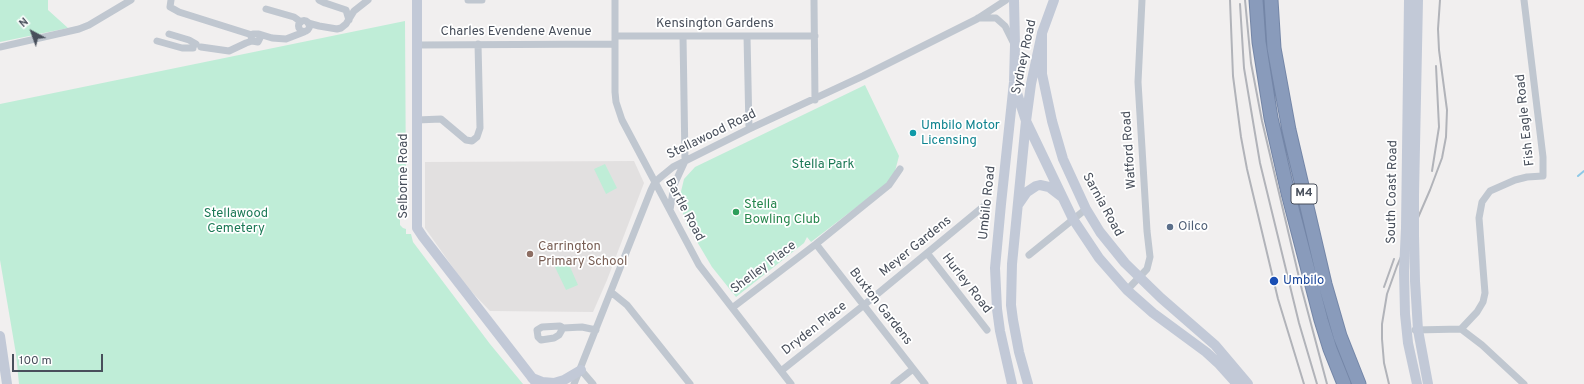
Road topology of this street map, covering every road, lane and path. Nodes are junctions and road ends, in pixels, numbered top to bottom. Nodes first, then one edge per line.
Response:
1 (131, 0) edge
2 (171, 0) edge
3 (319, 0) edge
4 (332, 0) edge
5 (368, 0) edge
6 (417, 0) edge
7 (468, 0) edge
8 (482, 0) edge
9 (615, 0) edge
10 (814, 0) edge
11 (1006, 0) edge
12 (1014, 0) edge
13 (1054, 0) edge
14 (1142, 0) edge
15 (1256, 0) edge
16 (1270, 0) edge
17 (1409, 0) edge
18 (1418, 0) edge
19 (1524, 0) edge
20 (360, 6) junction
21 (341, 8) junction
22 (266, 9) dead end
23 (977, 19) junction
24 (349, 20) junction
25 (304, 27) junction
26 (1042, 33) junction
27 (169, 34) dead end
28 (615, 36) junction
29 (683, 36) junction
30 (747, 36) junction
31 (815, 36) junction
32 (254, 38) junction
33 (157, 41) dead end
34 (478, 44) junction
35 (615, 44) junction
36 (417, 45) junction
37 (1015, 45) junction
38 (197, 47) junction
39 (0, 48) edge
40 (1014, 82) junction
41 (815, 100) junction
42 (417, 120) junction
43 (1026, 121) junction
44 (749, 129) junction
45 (685, 161) junction
46 (900, 169) dead end
47 (656, 182) junction
48 (1063, 198) junction
49 (984, 206) dead end
50 (1017, 206) junction
51 (1086, 209) junction
52 (670, 210) junction
53 (1073, 219) junction
54 (1410, 231) junction
55 (816, 244) junction
56 (927, 254) junction
57 (1029, 255) dead end
58 (1139, 278) junction
59 (1127, 290) junction
60 (611, 292) junction
61 (864, 305) junction
62 (732, 308) junction
63 (564, 328) dead end
64 (1461, 329) junction
65 (596, 330) junction
66 (987, 330) dead end
67 (1407, 330) junction
68 (1418, 330) junction
69 (0, 336) edge
70 (913, 369) junction
71 (581, 370) junction
72 (781, 370) junction
73 (534, 381) edge
74 (7, 384) edge
75 (574, 384) edge
76 (593, 384) edge
77 (690, 384) edge
78 (792, 384) edge
79 (894, 384) edge
80 (925, 384) edge
81 (1012, 384) edge
82 (1028, 384) edge
83 (1237, 384) edge
84 (1248, 384) edge
85 (1344, 384) edge
86 (1358, 384) edge
87 (1417, 384) edge
88 (1428, 384) edge
89 (1524, 384) edge

1 - 39 street
2 - 32 street
3 - 21 street
4 - 21 street
5 - 20 street
6 - 36 main road, Selborne Road
7 - 8 street
9 - 28 street, Bartle Road
10 - 31 street
11 - 23 street, Stellawood Road
12 - 37 main road, Umbilo Road
13 - 26 main road, Sydney Road
14 - 58 street, Watford Road
15 - 85 highway, M4
16 - 86 highway, M4
17 - 54 main road, South Coast Road
18 - 54 main road, South Coast Road, bridge
19 - 64 street, Fish Eagle Road
20 - 21 street
20 - 24 street
21 - 24 street
22 - 25 street
23 - 37 street, Stellawood Road
23 - 41 street, Stellawood Road
24 - 25 street
25 - 32 street
26 - 43 main road, Sydney Road
26 - 51 main road, Sarnia Road
27 - 38 street
28 - 29 street, Kensington Gardens
28 - 35 street, Bartle Road
29 - 30 street, Kensington Gardens
29 - 45 street
30 - 31 street, Kensington Gardens
30 - 44 street
31 - 41 street
32 - 38 street
33 - 38 street
34 - 35 street, Charles Evendene Avenue
34 - 36 street, Charles Evendene Avenue
34 - 42 street
35 - 47 street, Bartle Road
36 - 42 main road, Selborne Road
37 - 40 main road, Umbilo Road
40 - 43 main road
40 - 81 main road, Umbilo Road
41 - 44 street, Stellawood Road
42 - 73 main road, Selborne Road
43 - 48 main road
43 - 50 main road
44 - 45 street, Stellawood Road
45 - 47 street, Stellawood Road
45 - 52 street
46 - 55 street, Shelley Place
47 - 52 street, Bartle Road
47 - 60 street, Stellawood Road
48 - 50 main road
48 - 53 main road
49 - 56 street, Meyer Gardens
50 - 82 main road
51 - 53 street
51 - 58 main road, Sarnia Road
52 - 62 street, Bartle Road
53 - 57 street
53 - 59 main road
54 - 67 main road, South Coast Road, bridge
54 - 68 main road, South Coast Road
55 - 61 street, Buxton Gardens
55 - 62 street, Shelley Place
56 - 61 street, Meyer Gardens
56 - 66 street, Hurley Road
58 - 59 street, Watford Road
58 - 84 main road, Sarnia Road
59 - 83 main road
60 - 65 street, Stellawood Road
60 - 77 street
61 - 70 street, Buxton Gardens
61 - 72 street, Dryden Place
62 - 72 street, Bartle Road
63 - 65 street
64 - 68 street
64 - 89 street
65 - 71 street, Stellawood Road
67 - 68 street
67 - 87 main road, South Coast Road
68 - 88 main road, South Coast Road
69 - 74 main road
70 - 79 street
70 - 80 street, Buxton Gardens
71 - 73 main road
71 - 75 street, Stellawood Road
71 - 76 street
72 - 78 street, Bartle Road

